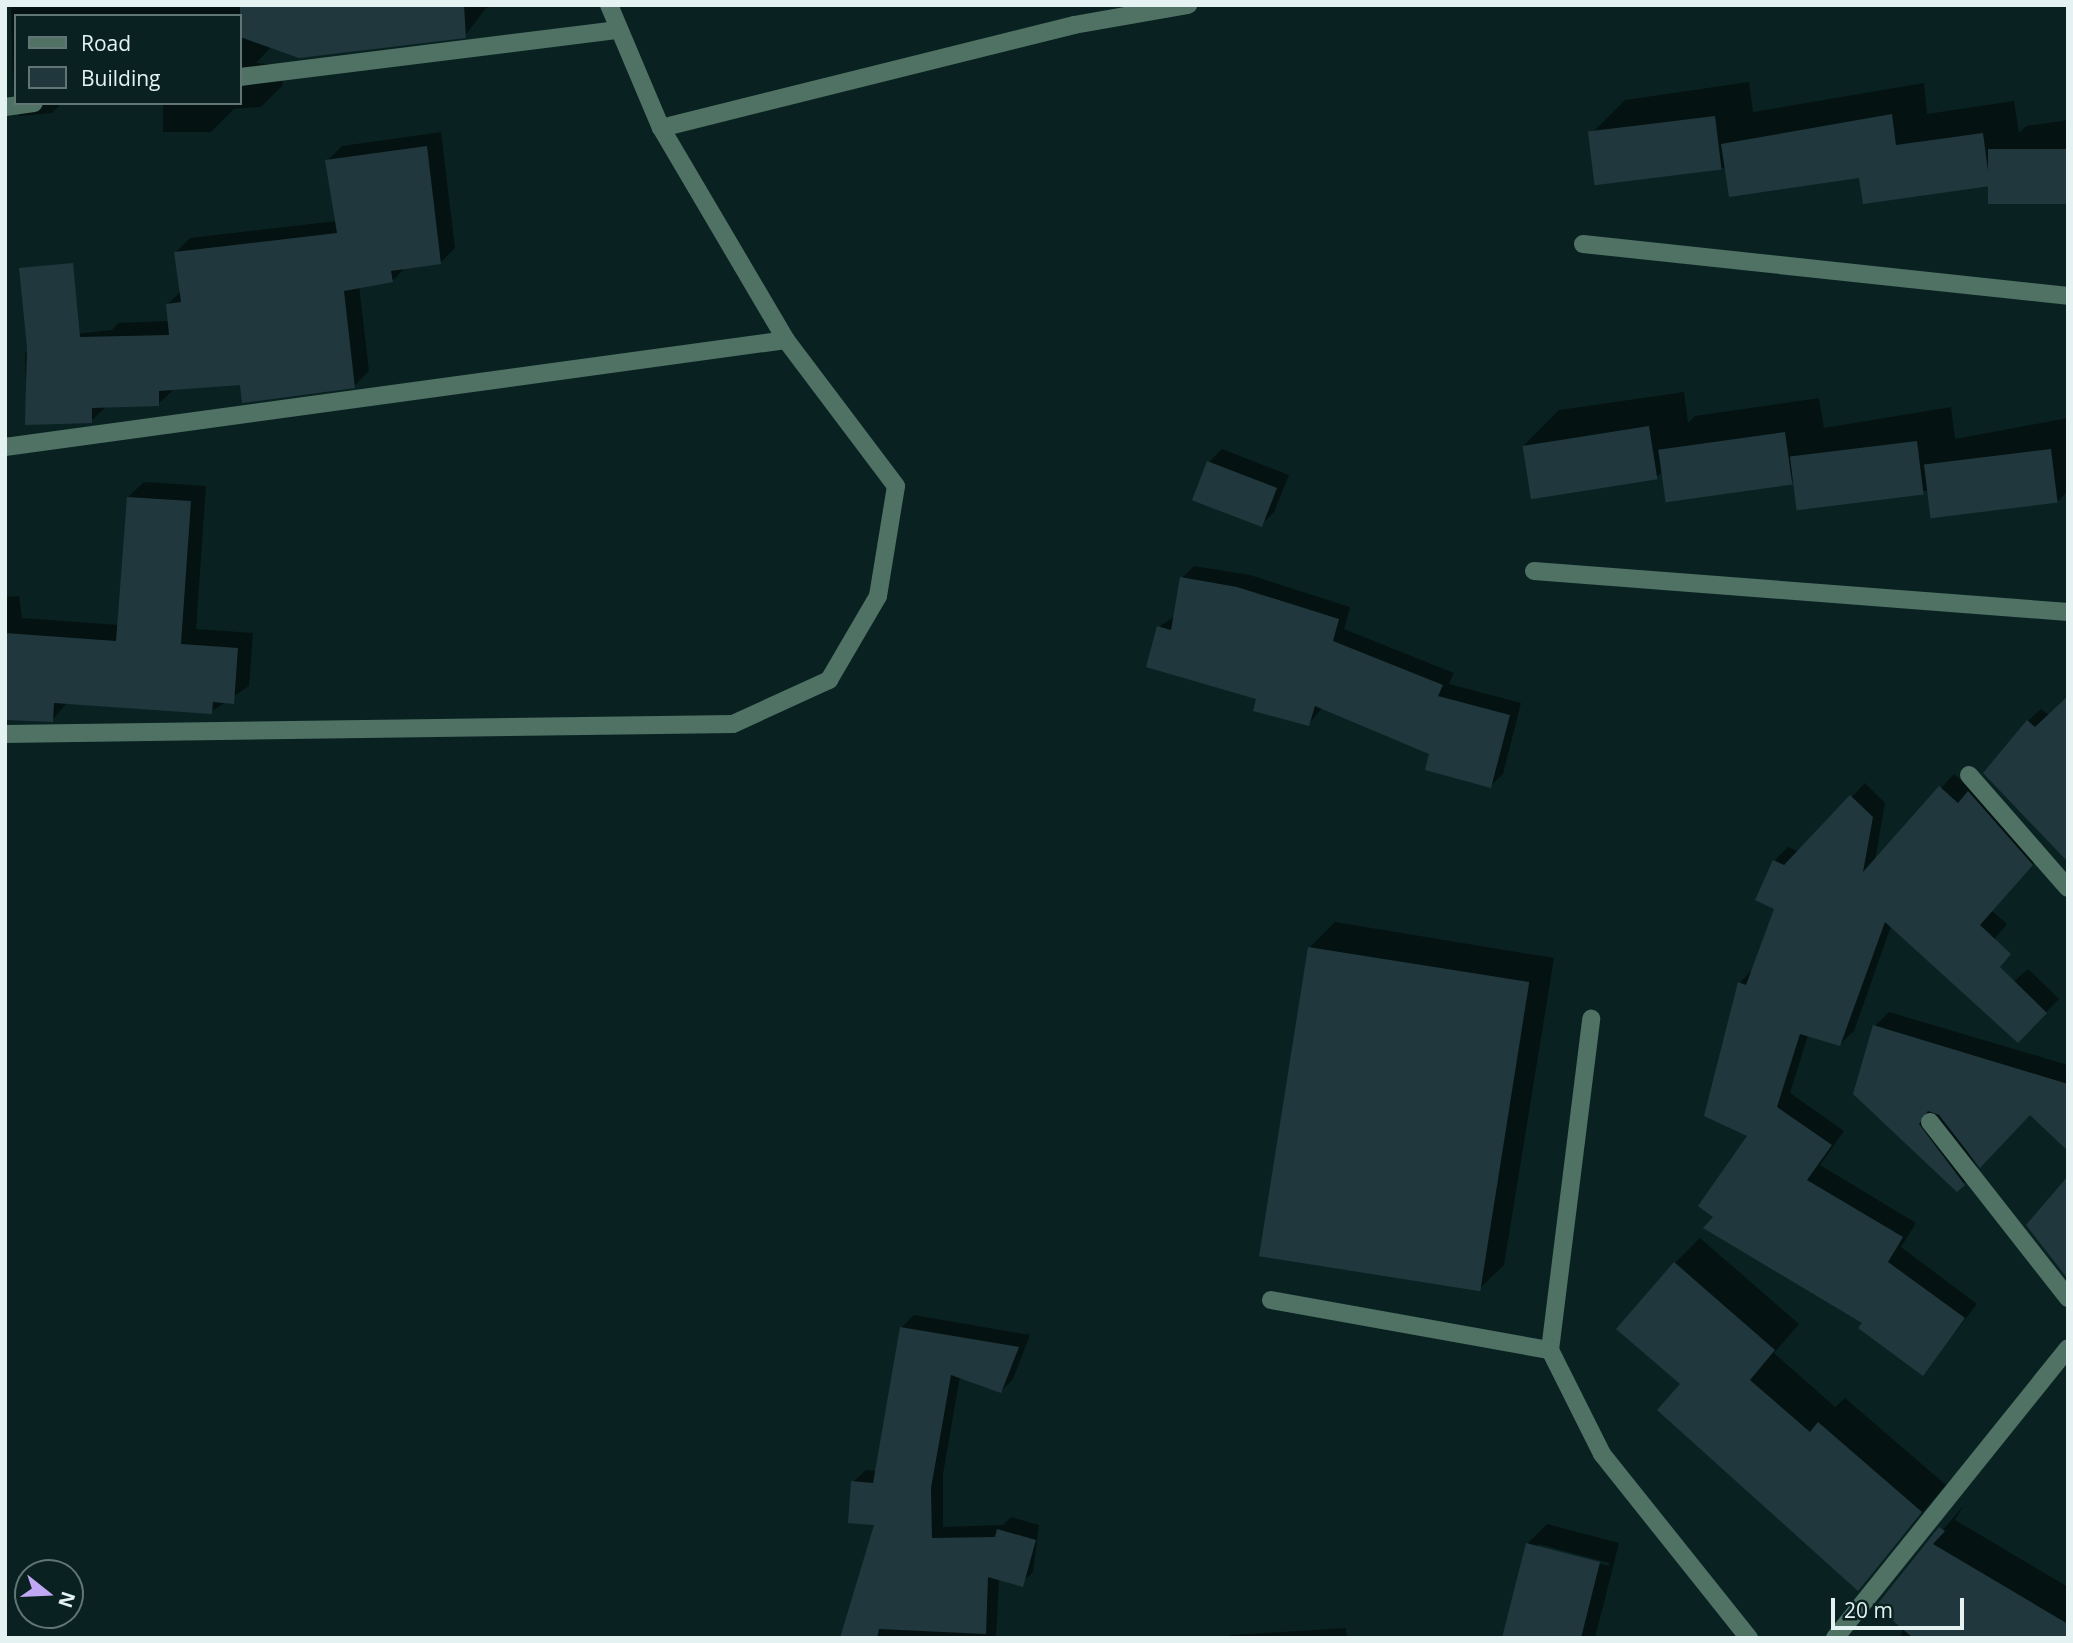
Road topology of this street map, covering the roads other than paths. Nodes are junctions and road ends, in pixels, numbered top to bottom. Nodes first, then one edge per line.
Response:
1 (610, 5) edge
2 (1188, 5) edge
3 (618, 30) junction
4 (242, 77) edge
5 (661, 128) junction
6 (1583, 244) dead end
7 (2068, 296) edge
8 (786, 340) junction
9 (5, 447) edge
10 (1534, 571) dead end
11 (2068, 612) edge
12 (5, 734) edge
13 (1969, 775) dead end
14 (2068, 888) edge
15 (1591, 1019) dead end
16 (1930, 1122) dead end
17 (2068, 1298) edge
18 (1271, 1300) dead end
19 (2068, 1348) edge
20 (1550, 1350) junction
21 (1749, 1638) edge
22 (1835, 1638) edge

1 - 3 street
2 - 5 street
3 - 4 street
3 - 5 street
5 - 8 street
6 - 7 street
8 - 9 street
8 - 12 street
10 - 11 street
13 - 14 street
15 - 20 street
16 - 17 street
18 - 20 street
19 - 22 street
20 - 21 street

